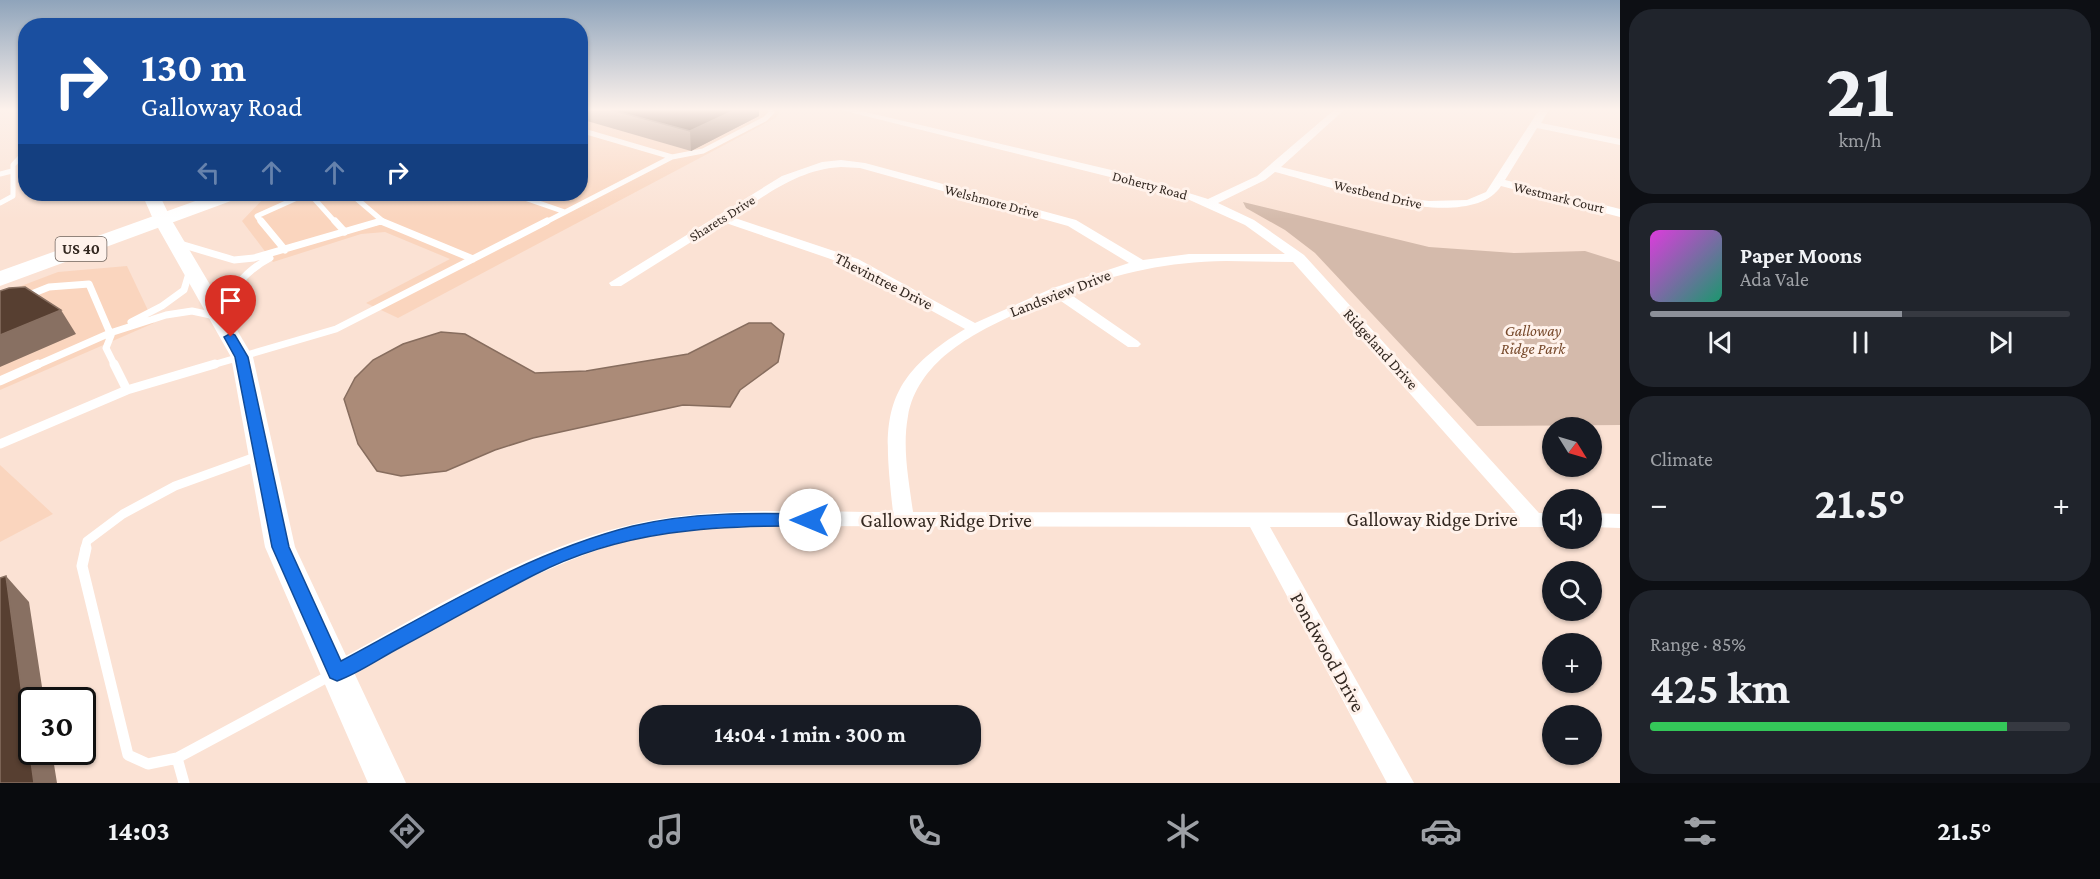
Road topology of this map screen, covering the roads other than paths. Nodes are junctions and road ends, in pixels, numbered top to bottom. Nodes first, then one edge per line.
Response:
1 (636, 147) edge
2 (712, 147) edge
3 (997, 147) edge
4 (1297, 147) edge
5 (1521, 147) edge
6 (18, 156) edge
7 (672, 157) junction
8 (834, 164) joint
9 (1273, 168) junction
10 (12, 171) junction
11 (0, 174) edge
12 (1498, 182) junction
13 (588, 200) edge
14 (182, 201) edge
15 (194, 201) edge
16 (292, 201) edge
17 (315, 201) edge
18 (359, 201) edge
19 (533, 201) edge
20 (586, 201) edge
21 (1210, 202) junction
22 (0, 203) edge
23 (157, 208) edge
24 (565, 212) junction
25 (1620, 213) edge
26 (723, 218) junction
27 (381, 221) junction
28 (345, 232) junction
29 (176, 242) junction
30 (285, 250) junction
31 (1299, 258) junction
32 (473, 259) junction
33 (1140, 264) junction
34 (191, 266) junction
35 (252, 267) joint
36 (0, 268) edge
37 (0, 279) edge
38 (616, 283) dead end
39 (1057, 291) junction
40 (20, 299) edge
41 (220, 317) junction
42 (975, 330) junction
43 (110, 333) junction
44 (1133, 344) dead end
45 (242, 357) junction
46 (0, 381) edge
47 (127, 390) junction
48 (0, 444) edge
49 (261, 454) junction
50 (1542, 518) edge
51 (904, 519) junction
52 (1542, 519) edge
53 (1256, 520) junction
54 (1602, 520) edge
55 (1620, 521) edge
56 (337, 672) junction
57 (177, 758) junction
58 (184, 783) edge
59 (387, 783) edge
60 (1401, 783) edge

1 - 7 lane
2 - 7 lane
3 - 21 street, Doherty Road
4 - 9 street
5 - 12 street, Westbend Drive
6 - 10 lane
7 - 13 lane
8 - 26 street, Sharets Drive
8 - 33 street, Welshmore Drive
9 - 12 street, Westbend Drive
9 - 21 street
10 - 11 lane
10 - 22 lane
12 - 25 street, Westmark Court
14 - 23 main road, US 40
15 - 23 main road, US 40
16 - 30 lane
17 - 28 lane
18 - 27 lane
19 - 24 lane
20 - 24 lane
21 - 31 street, Ridgeland Drive
23 - 29 street
23 - 36 main road, US 40
23 - 37 main road, US 40
24 - 32 lane
26 - 38 street, Sharets Drive
26 - 42 street, Thevintree Drive
27 - 28 lane
27 - 32 lane
28 - 30 lane
29 - 30 lane
29 - 34 street
30 - 35 lane
31 - 33 street, Landsview Drive
31 - 50 street, Ridgeland Drive
32 - 45 lane
33 - 39 street, Landsview Drive
34 - 41 street
34 - 43 lane
35 - 41 lane
39 - 42 street, Landsview Drive
39 - 44 street
40 - 43 lane
41 - 43 lane
41 - 45 street
42 - 51 street, Landsview Drive
43 - 46 lane
43 - 47 lane
45 - 47 lane
45 - 49 street
47 - 48 lane
49 - 56 street
49 - 57 lane
51 - 53 street, Galloway Ridge Drive
51 - 56 street, Galloway Ridge Drive
52 - 53 street, Galloway Ridge Drive
53 - 60 street, Pondwood Drive
54 - 55 street
56 - 57 lane
56 - 59 street
57 - 58 lane

